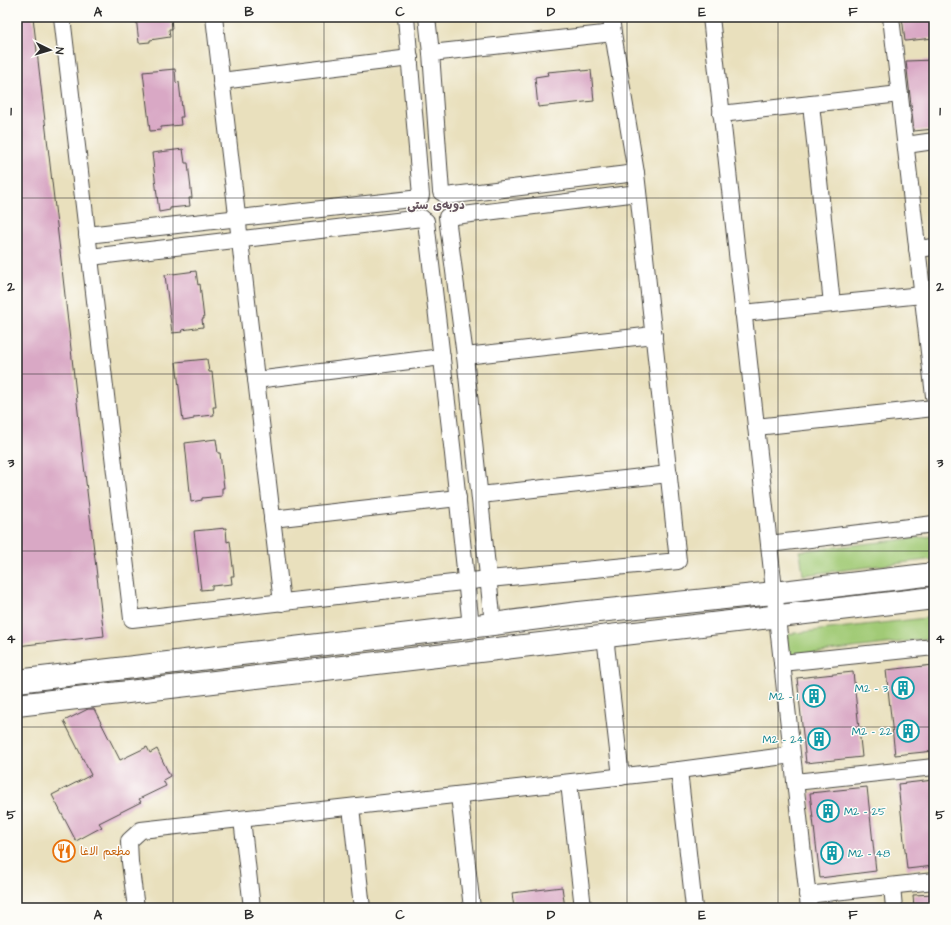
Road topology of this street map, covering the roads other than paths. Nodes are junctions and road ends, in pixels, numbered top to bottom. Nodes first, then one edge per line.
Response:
1 (62, 17) edge
2 (214, 17) edge
3 (406, 17) edge
4 (427, 17) edge
5 (711, 17) edge
6 (891, 17) edge
7 (612, 25) edge
8 (431, 54) junction
9 (410, 58) junction
10 (221, 81) junction
11 (900, 94) junction
12 (811, 104) junction
13 (721, 114) junction
14 (934, 141) edge
15 (906, 145) junction
16 (636, 173) junction
17 (638, 193) junction
18 (443, 194) junction
19 (421, 197) junction
20 (447, 217) junction
21 (237, 218) junction
22 (424, 220) junction
23 (87, 235) junction
24 (240, 239) junction
25 (934, 247) edge
26 (917, 249) junction
27 (90, 257) junction
28 (922, 295) junction
29 (832, 304) junction
30 (743, 313) junction
31 (654, 335) junction
32 (465, 356) junction
33 (442, 357) junction
34 (256, 380) junction
35 (934, 396) edge
36 (934, 408) edge
37 (756, 427) junction
38 (475, 451) junction
39 (453, 454) junction
40 (669, 474) junction
41 (480, 495) junction
42 (458, 498) junction
43 (272, 519) junction
44 (934, 524) edge
45 (769, 544) junction
46 (934, 574) edge
47 (489, 579) junction
48 (466, 582) junction
49 (774, 593) junction
50 (934, 598) edge
51 (282, 603) junction
52 (579, 613) junction
53 (777, 616) junction
54 (493, 624) junction
55 (471, 626) junction
56 (605, 636) junction
57 (583, 638) junction
58 (934, 647) edge
59 (782, 663) junction
60 (17, 681) edge
61 (17, 704) edge
62 (792, 755) junction
63 (934, 767) edge
64 (680, 770) junction
65 (621, 777) junction
66 (569, 782) junction
67 (795, 782) junction
68 (459, 795) junction
69 (351, 807) junction
70 (242, 819) junction
71 (934, 881) edge
72 (892, 886) junction
73 (808, 901) edge
74 (136, 908) edge
75 (252, 908) edge
76 (362, 908) edge
77 (472, 908) edge
78 (583, 908) edge
79 (694, 908) edge
80 (894, 908) edge

1 - 23 street
2 - 10 street
3 - 9 street
4 - 8 street
5 - 13 street
6 - 11 street
7 - 8 street
7 - 16 street
8 - 18 street
9 - 10 street
9 - 19 street
10 - 21 street
11 - 12 street
11 - 15 street
12 - 13 street
12 - 29 street
13 - 30 street
14 - 15 street
15 - 26 street
16 - 17 street
16 - 18 street
17 - 20 street
17 - 31 street
18 - 19 street
18 - 20 street
19 - 21 street
19 - 22 street
20 - 22 street
20 - 32 street
21 - 23 street
21 - 24 street
22 - 24 street
22 - 33 street
23 - 27 street
24 - 27 street
24 - 34 street
25 - 26 street
26 - 28 street
27 - 51 street
28 - 29 street
28 - 35 street
29 - 30 street
30 - 37 street
31 - 32 street
31 - 40 street
32 - 38 street
33 - 34 street
33 - 39 street
34 - 43 street
36 - 37 street
37 - 45 street
38 - 39 street
38 - 41 street
39 - 42 street
40 - 41 street
40 - 47 street
41 - 47 street
42 - 43 street
42 - 48 street
43 - 51 street
44 - 45 street
45 - 49 street
46 - 49 street
47 - 48 street
47 - 54 street
48 - 51 street
48 - 55 street
49 - 52 street
49 - 53 street
50 - 53 street
52 - 54 street
52 - 57 street
53 - 56 street
53 - 59 street
54 - 55 street
55 - 60 street
56 - 57 street
56 - 65 street
57 - 61 street
58 - 59 street
59 - 62 street
62 - 64 street
62 - 67 street
63 - 67 street
64 - 65 street
64 - 79 street
65 - 66 street
66 - 68 street
66 - 78 street
67 - 73 street
68 - 69 street
68 - 77 street
69 - 70 street
69 - 76 street
70 - 74 street
70 - 75 street
71 - 72 street
72 - 73 street
72 - 80 street

